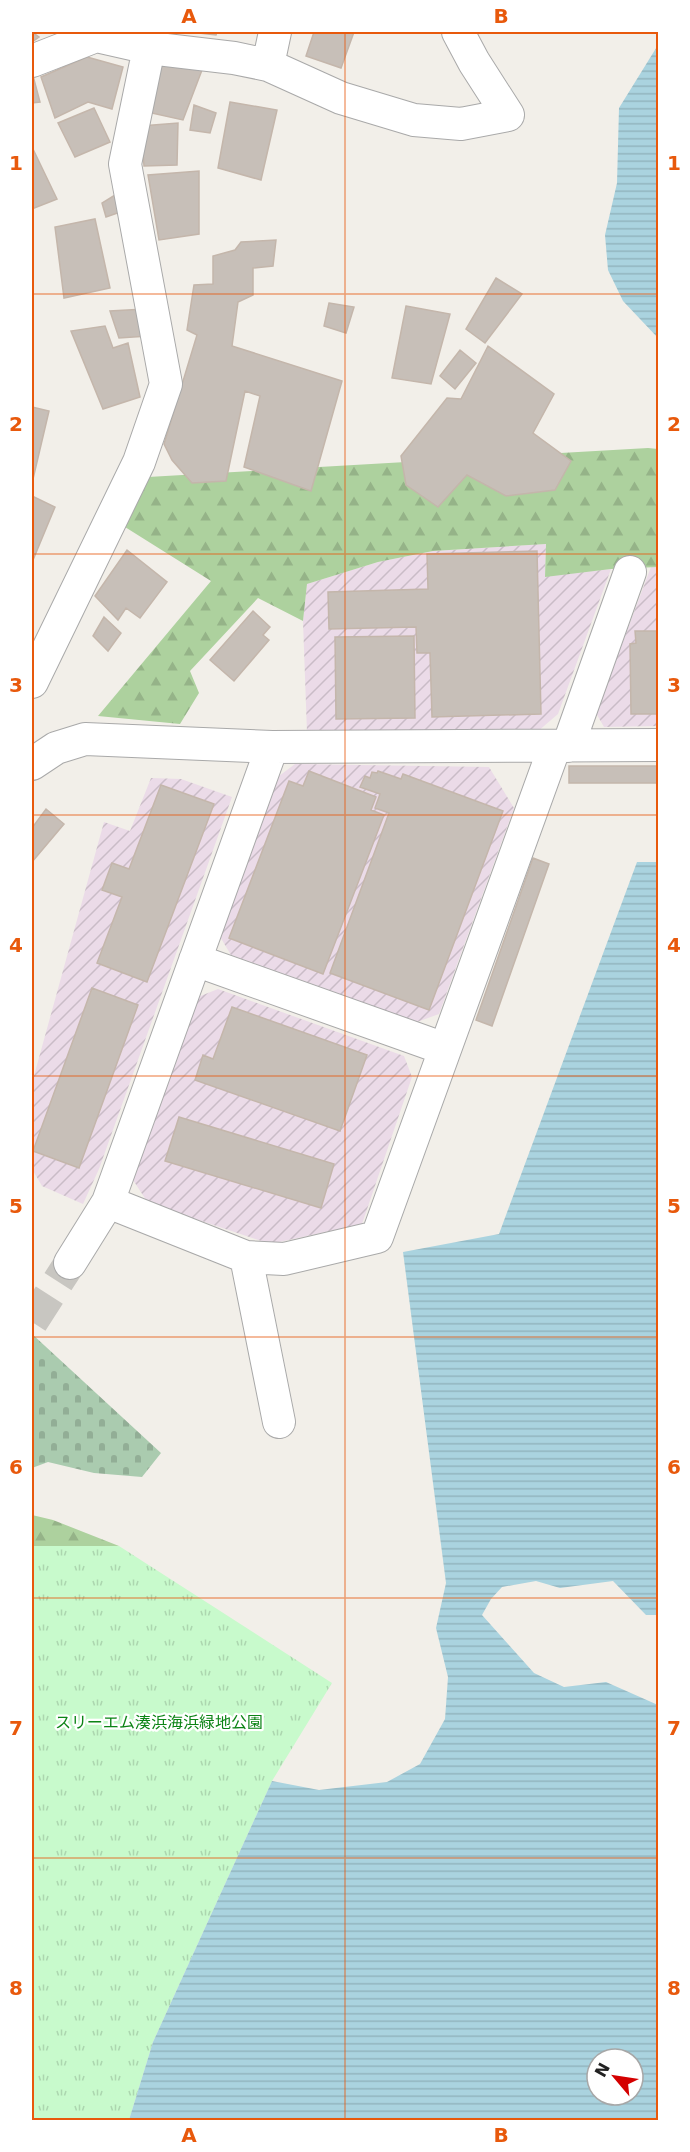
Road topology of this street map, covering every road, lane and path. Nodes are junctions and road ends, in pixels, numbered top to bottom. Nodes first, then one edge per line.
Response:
1 (275, 32) edge
2 (458, 32) edge
3 (149, 48) junction
4 (32, 61) edge
5 (268, 65) junction
6 (630, 572) dead end
7 (32, 682) edge
8 (658, 745) edge
9 (561, 746) junction
10 (273, 747) junction
11 (32, 764) edge
12 (195, 960) junction
13 (445, 1049) junction
14 (108, 1202) junction
15 (246, 1257) junction
16 (70, 1263) tunnel mouth
17 (279, 1422) dead end

1 - 5 street
2 - 5 street
3 - 4 street
3 - 5 street
3 - 7 street
6 - 9 street
8 - 9 street
9 - 10 street
9 - 13 street
10 - 11 street
10 - 12 street
12 - 13 street
12 - 14 street
13 - 15 street
14 - 15 street
14 - 16 street
15 - 17 street

